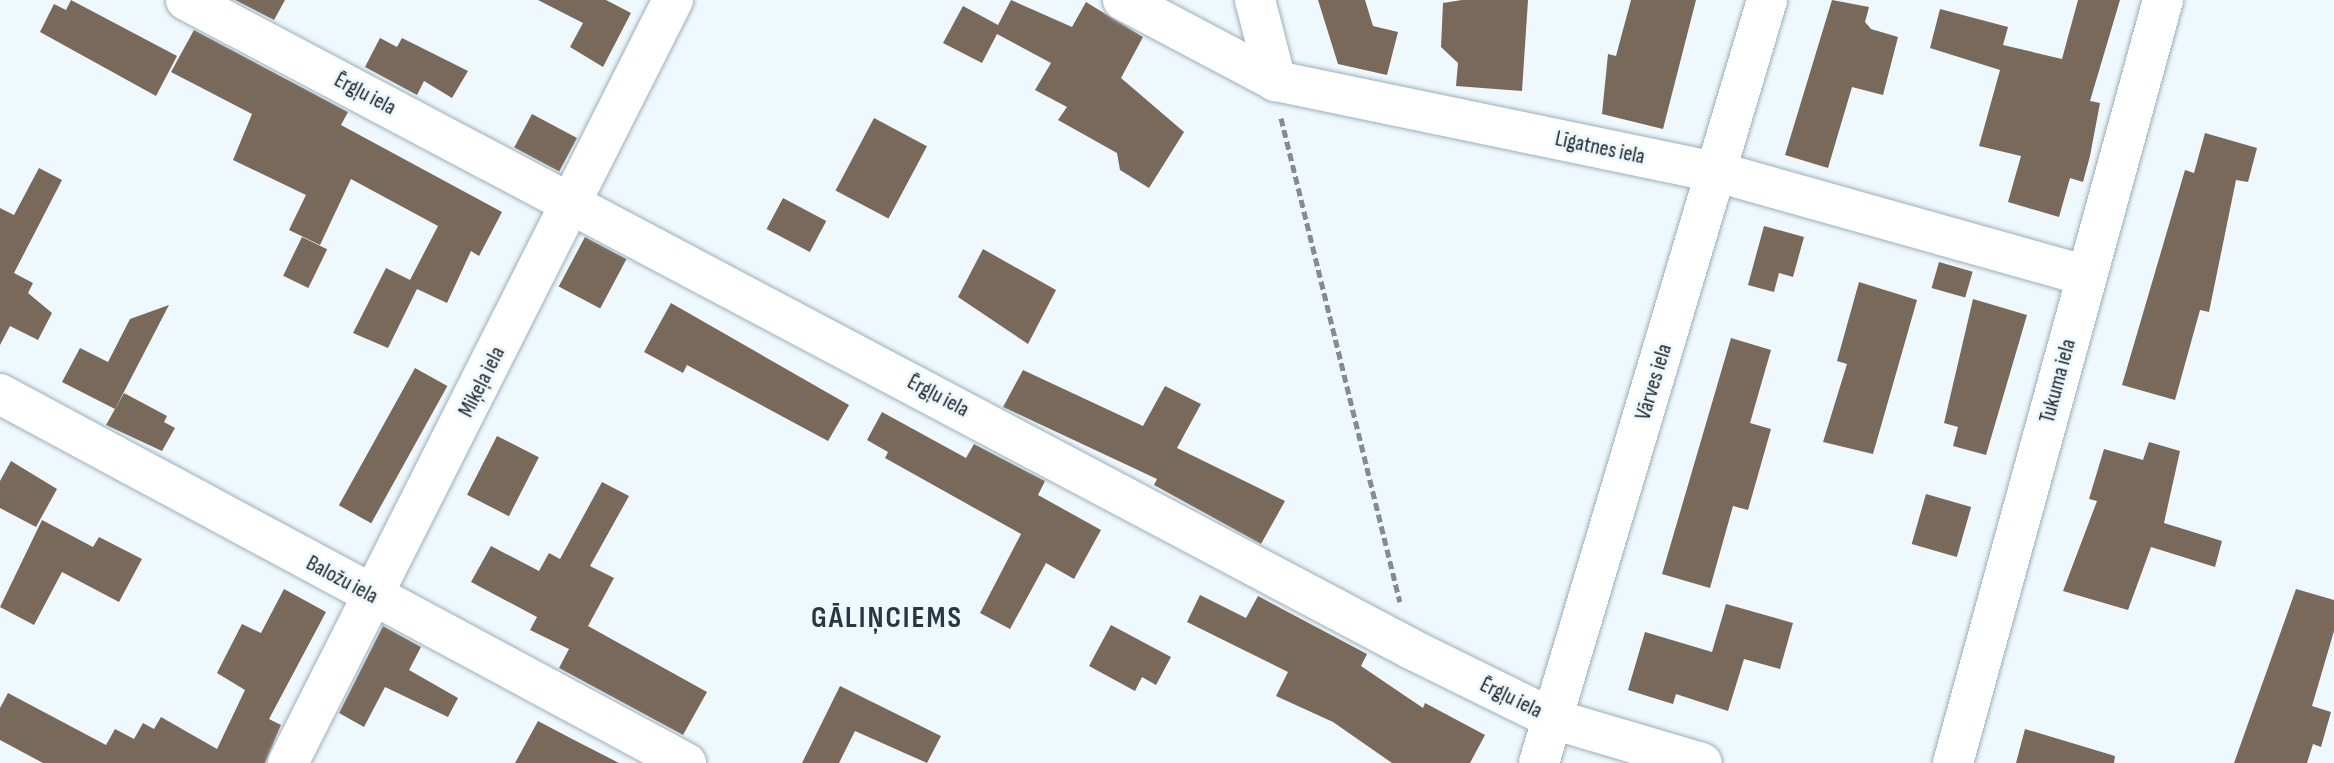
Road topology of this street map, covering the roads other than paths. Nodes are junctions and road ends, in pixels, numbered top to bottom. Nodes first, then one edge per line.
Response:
1 (186, 0) edge
2 (673, 0) edge
3 (1123, 0) edge
4 (1255, 0) edge
5 (1767, 0) edge
6 (2163, 0) edge
7 (1276, 81) junction
8 (1717, 172) junction
9 (574, 204) junction
10 (2087, 276) junction
11 (0, 394) edge
12 (372, 597) junction
13 (1553, 719) junction
14 (288, 763) edge
15 (686, 763) edge
16 (1539, 763) edge
17 (1702, 763) edge
18 (1953, 763) edge

1 - 9 street, Ērgļu iela
2 - 9 street, Miķeļa iela
3 - 7 street, Līgatnes iela
4 - 7 street
5 - 8 street, Vārves iela
6 - 10 street, Tukuma iela
7 - 8 street, Līgatnes iela
8 - 10 street, Līgatnes iela
8 - 13 street, Vārves iela
9 - 12 street, Miķeļa iela
9 - 13 street, Ērgļu iela
10 - 18 street, Tukuma iela
11 - 12 street, Baložu iela
12 - 14 street, Miķeļa iela
12 - 15 street, Baložu iela
13 - 16 street, Vārves iela
13 - 17 street, Ērgļu iela

